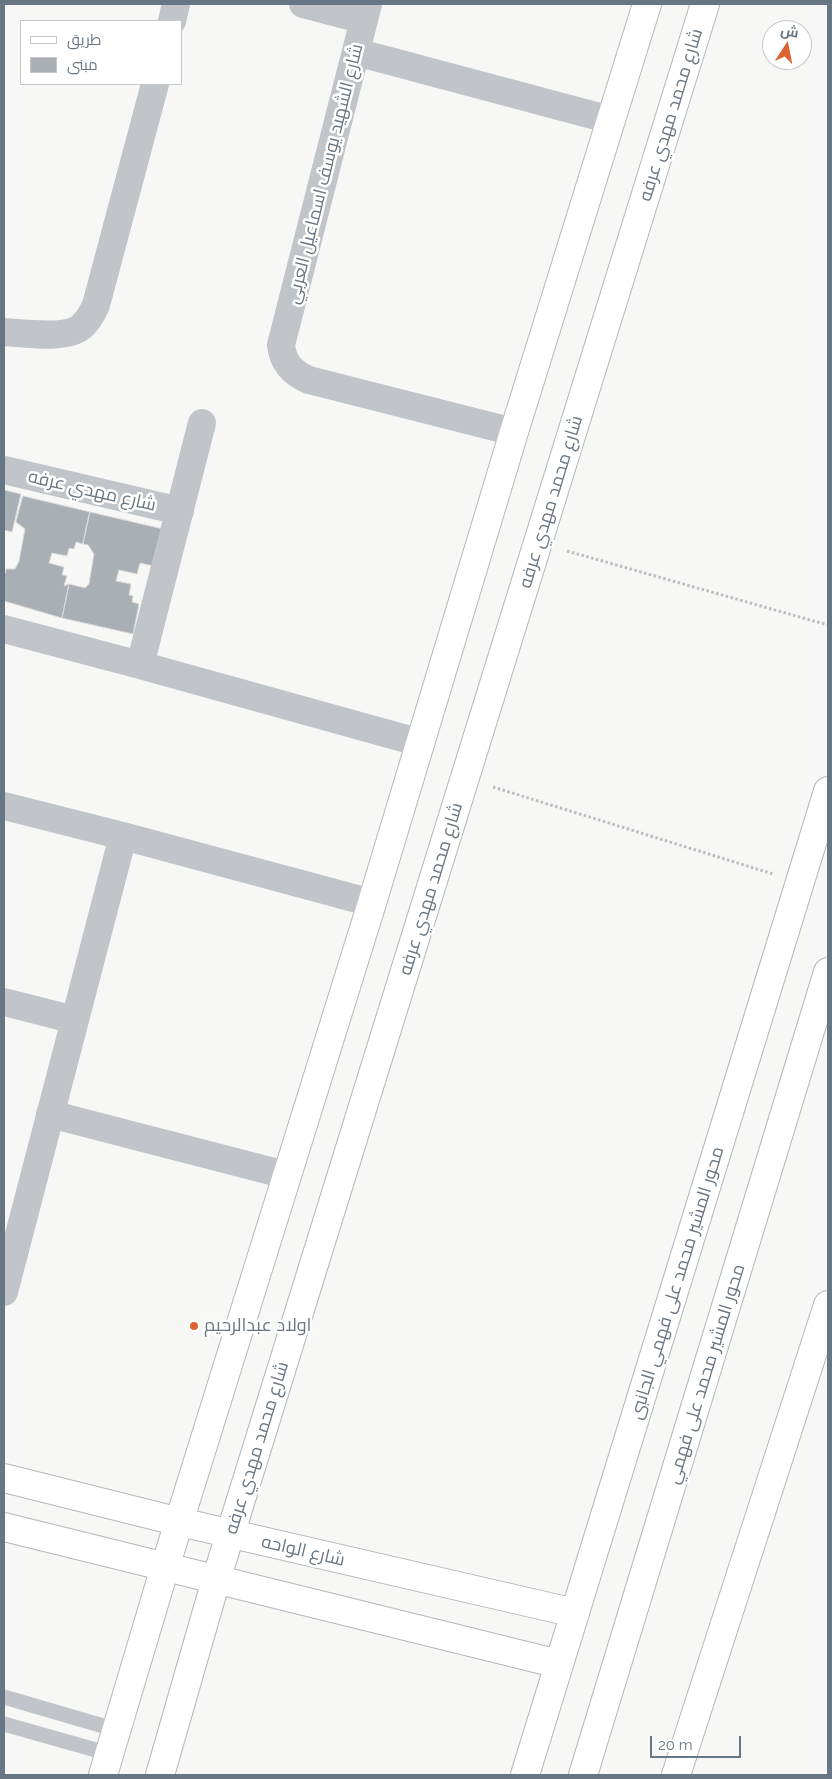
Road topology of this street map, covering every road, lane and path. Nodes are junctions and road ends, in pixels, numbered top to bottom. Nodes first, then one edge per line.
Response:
1 (176, 4) edge
2 (303, 4) edge
3 (647, 4) edge
4 (705, 4) edge
5 (366, 12) edge
6 (172, 20) edge
7 (356, 52) junction
8 (155, 85) edge
9 (611, 120) junction
10 (4, 332) edge
11 (202, 423) dead end
12 (514, 432) junction
13 (4, 470) edge
14 (180, 511) junction
15 (538, 543) junction
16 (828, 625) edge
17 (4, 629) edge
18 (140, 665) junction
19 (421, 743) junction
20 (465, 779) junction
21 (828, 791) edge
22 (4, 806) edge
23 (123, 836) junction
24 (800, 882) junction
25 (372, 903) junction
26 (828, 972) edge
27 (4, 1002) edge
28 (75, 1020) junction
29 (50, 1114) junction
30 (286, 1175) junction
31 (6, 1277) edge
32 (828, 1305) edge
33 (4, 1478) edge
34 (180, 1522) junction
35 (4, 1527) edge
36 (230, 1534) junction
37 (165, 1567) junction
38 (216, 1580) junction
39 (575, 1613) junction
40 (559, 1664) junction
41 (4, 1697) edge
42 (4, 1724) edge
43 (110, 1753) edge
44 (160, 1775) edge
45 (525, 1775) edge
46 (583, 1775) edge
47 (676, 1775) edge

1 - 6 street
2 - 5 street
3 - 9 street
4 - 15 street, شارع محمد مهدي عرفه
5 - 7 street, شارع الشهيد يوسف اسماعيل العربي
7 - 9 street
7 - 12 street, شارع الشهيد يوسف اسماعيل العربي
8 - 10 street
9 - 12 street
11 - 14 street
12 - 19 street
13 - 14 street, شارع مهدي عرفه
14 - 18 street
15 - 16 path
15 - 20 street, شارع محمد مهدي عرفه
17 - 18 street
18 - 19 street
19 - 25 street
20 - 24 path
20 - 36 street, شارع محمد مهدي عرفه
21 - 24 street, محور المشير محمد على فهمي الجانبى
22 - 23 street
23 - 25 street
23 - 28 street
24 - 39 street, محور المشير محمد على فهمي الجانبى
25 - 30 street
26 - 46 street, محور المشير محمد على فهمي
27 - 28 street
28 - 29 street
29 - 30 street
29 - 31 street
30 - 34 street
32 - 47 street
33 - 34 street, شارع الواحه
34 - 36 street, شارع الواحه
34 - 37 street
35 - 37 street
36 - 38 street, شارع محمد مهدي عرفه
36 - 39 street, شارع الواحه
37 - 38 street
37 - 43 street
38 - 40 street
38 - 44 street, شارع محمد مهدي عرفه
39 - 40 street, محور المشير محمد على فهمي الجانبى
40 - 45 street, محور المشير محمد على فهمي الجانبى
41 - 43 lane
42 - 43 lane

